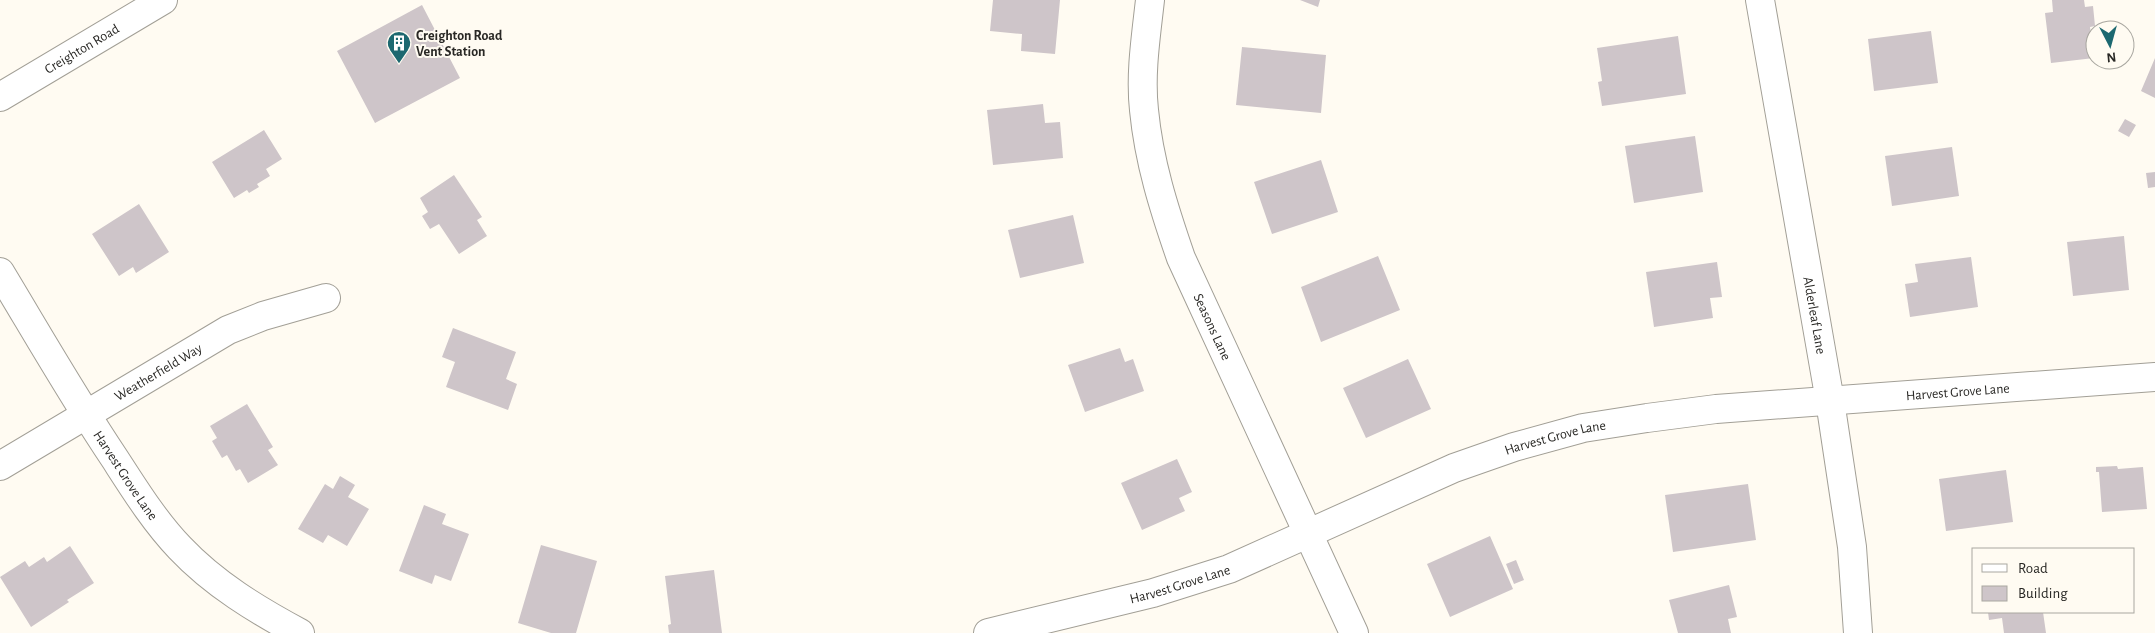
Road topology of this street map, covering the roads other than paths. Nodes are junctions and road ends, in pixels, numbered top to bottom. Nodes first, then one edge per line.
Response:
1 (163, 0) edge
2 (1150, 0) edge
3 (1760, 0) edge
4 (0, 97) edge
5 (0, 272) edge
6 (326, 298) dead end
7 (2155, 377) edge
8 (1830, 401) junction
9 (85, 414) junction
10 (0, 466) edge
11 (1308, 534) junction
12 (300, 633) edge
13 (988, 633) edge
14 (1354, 633) edge
15 (1858, 633) edge

1 - 4 street, Creighton Road
2 - 11 street, Seasons Lane
3 - 8 street, Alderleaf Lane
5 - 9 street, Harvest Grove Lane
6 - 9 street, Weatherfield Way
7 - 8 street, Harvest Grove Lane
8 - 11 street, Harvest Grove Lane
8 - 15 street, Alderleaf Lane
9 - 10 street, Weatherfield Way
9 - 12 street, Harvest Grove Lane
11 - 13 street, Harvest Grove Lane
11 - 14 street, Seasons Lane

